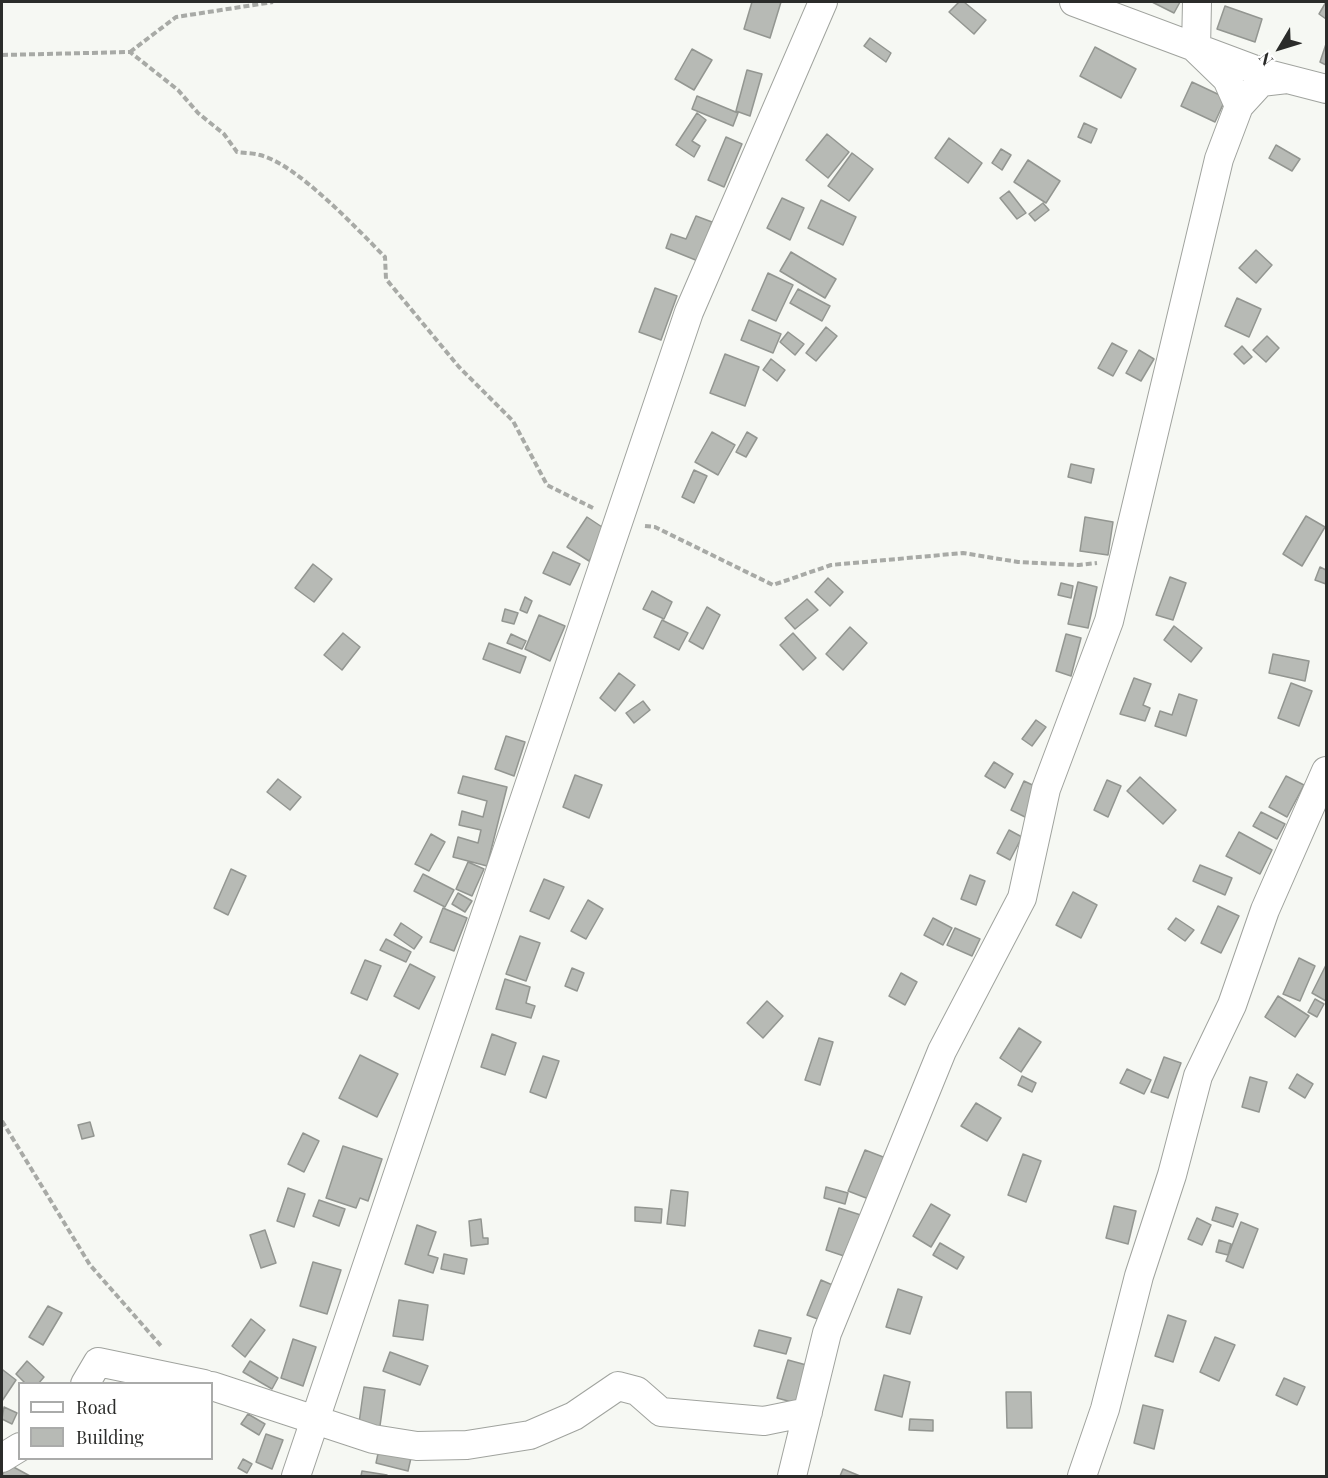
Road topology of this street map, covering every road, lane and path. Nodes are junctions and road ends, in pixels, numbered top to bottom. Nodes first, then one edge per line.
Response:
1 (273, 2) edge
2 (823, 2) edge
3 (1074, 2) edge
4 (1197, 2) edge
5 (1196, 49) junction
6 (130, 52) junction
7 (2, 55) edge
8 (1287, 79) junction
9 (1326, 89) edge
10 (1239, 106) junction
11 (619, 522) junction
12 (1124, 559) junction
13 (1326, 771) edge
14 (2, 1121) edge
15 (164, 1349) dead end
16 (86, 1382) edge
17 (199, 1382) edge
18 (213, 1386) edge
19 (808, 1412) junction
20 (315, 1421) junction
21 (18, 1448) edge
22 (2, 1458) edge
23 (296, 1476) edge
24 (792, 1476) edge
25 (1082, 1476) edge

1 - 6 path
2 - 11 street
3 - 5 street
4 - 5 street
5 - 8 street
5 - 10 street
6 - 7 path
6 - 11 path
8 - 9 street
8 - 10 street
10 - 12 street
11 - 12 path
11 - 20 street
12 - 19 street
13 - 25 street
14 - 15 path
16 - 17 street
18 - 20 street
19 - 20 street
19 - 24 street
20 - 23 street
21 - 22 street

